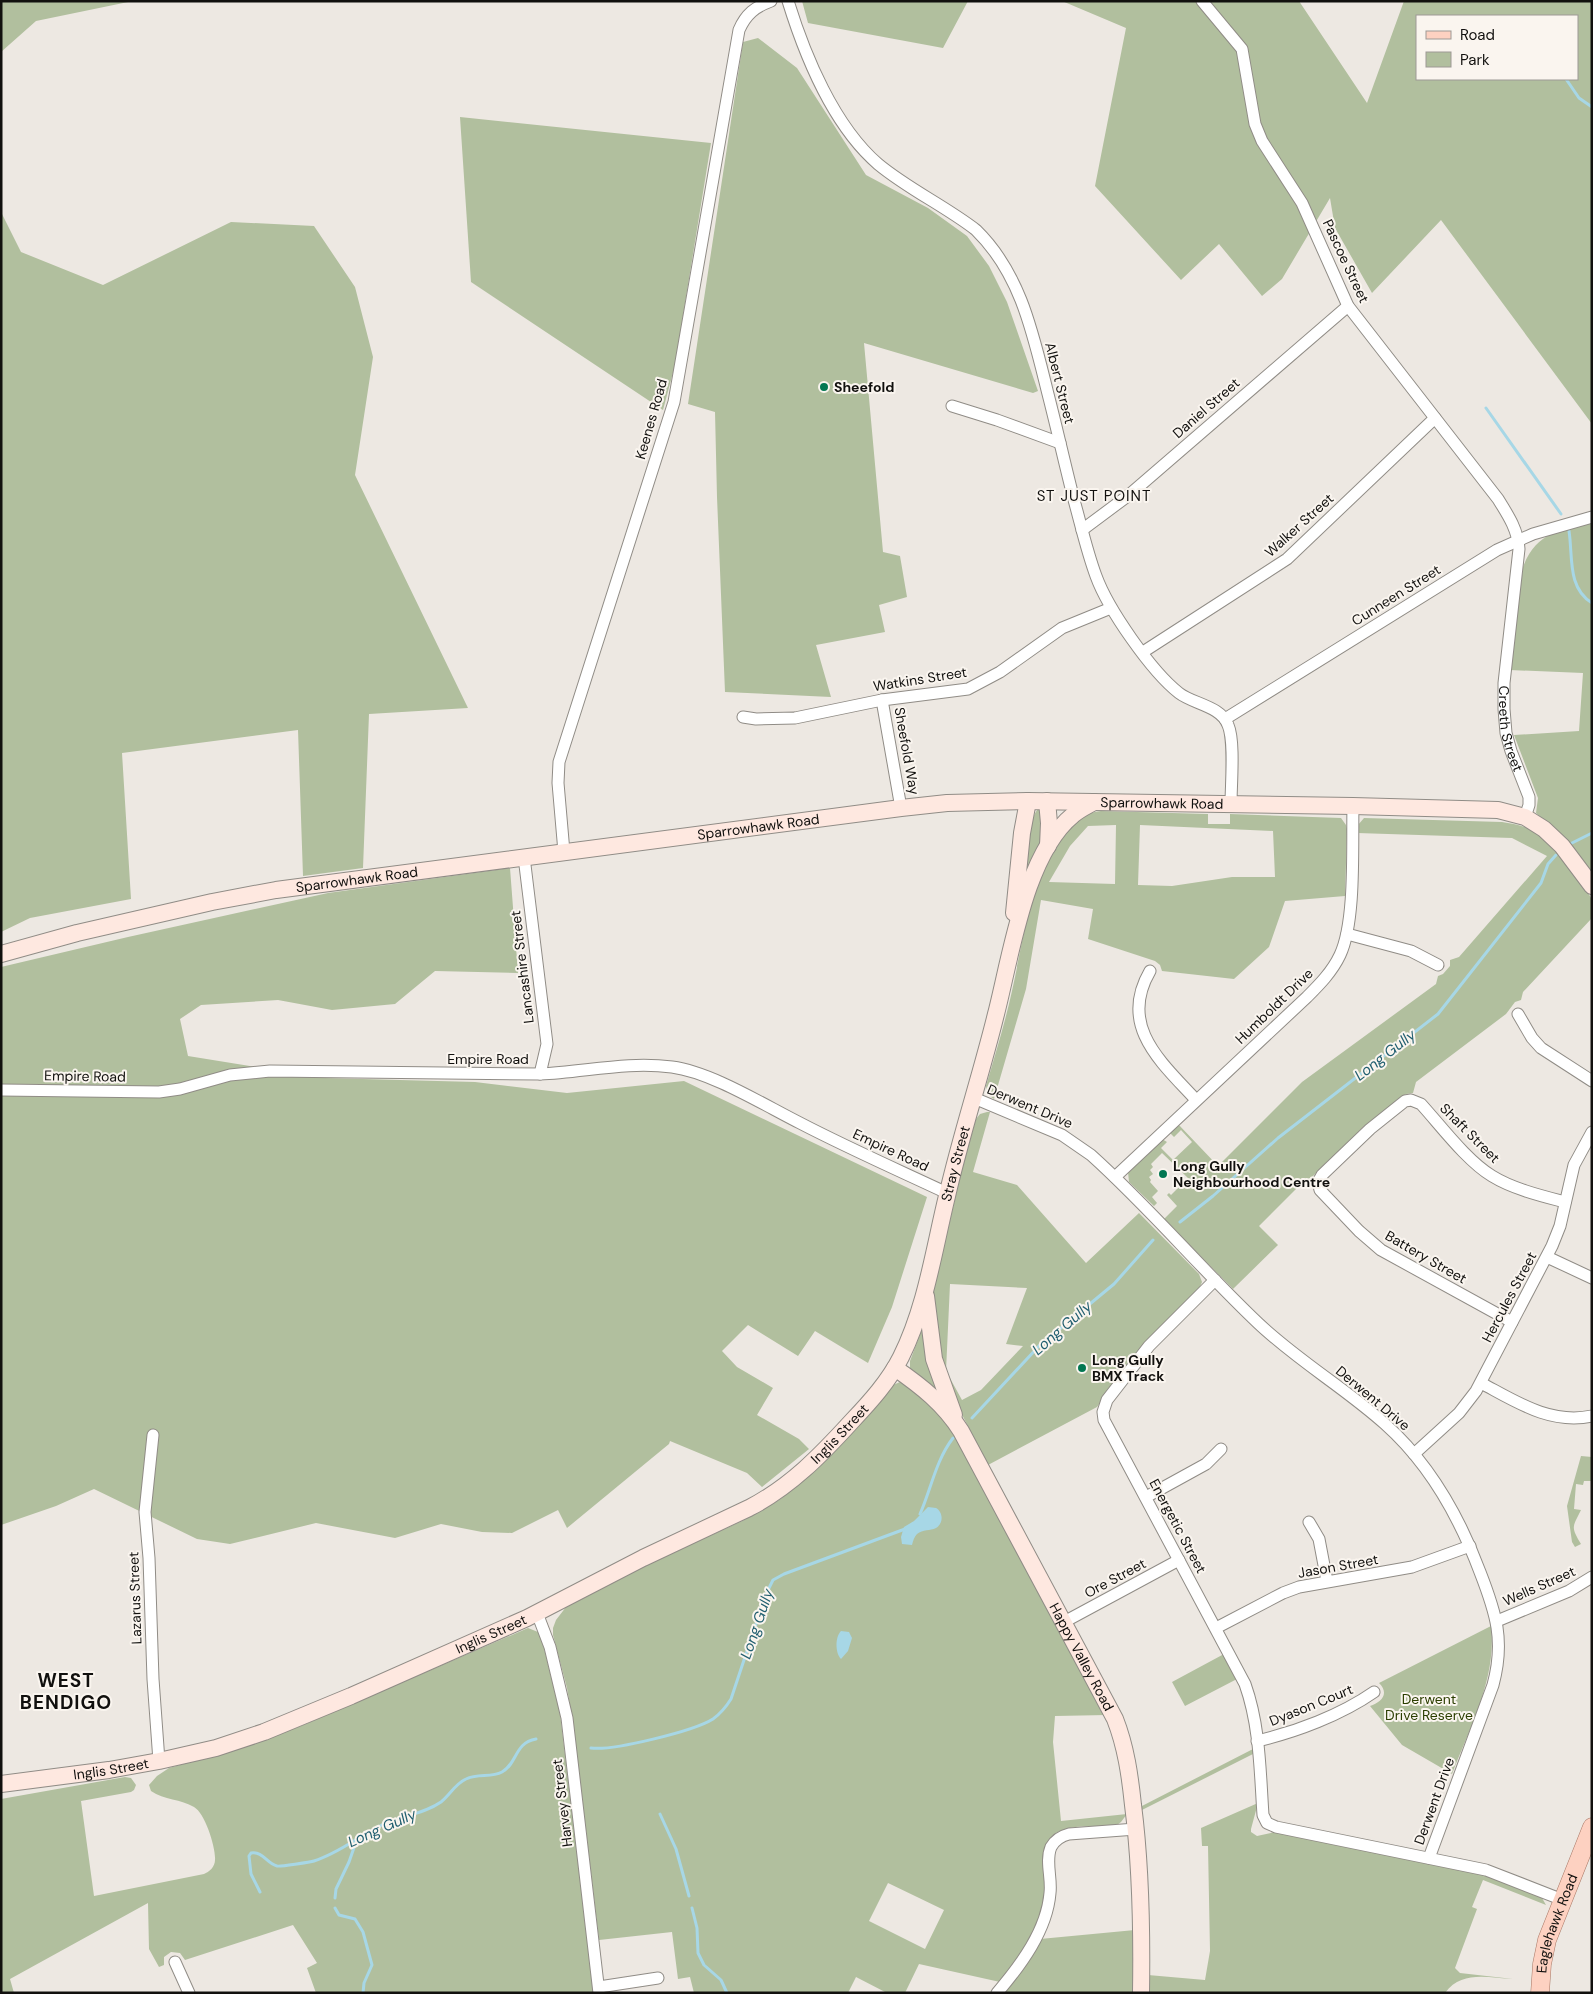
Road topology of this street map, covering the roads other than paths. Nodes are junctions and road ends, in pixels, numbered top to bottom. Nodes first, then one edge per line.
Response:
1 (771, 1) edge
2 (788, 1) edge
3 (1202, 1) edge
4 (1348, 306) junction
5 (952, 406) dead end
6 (1434, 418) junction
7 (1060, 443) junction
8 (1592, 517) edge
9 (1082, 530) junction
10 (1519, 539) junction
11 (1111, 608) junction
12 (1142, 652) junction
13 (882, 700) junction
14 (743, 717) dead end
15 (1225, 719) junction
16 (1028, 801) junction
17 (1046, 801) junction
18 (1094, 802) junction
19 (1232, 804) junction
20 (1353, 806) junction
21 (901, 808) junction
22 (1525, 817) junction
23 (1048, 847) junction
24 (564, 852) junction
25 (524, 857) junction
26 (1592, 886) edge
27 (1347, 934) junction
28 (1, 954) edge
29 (1010, 956) junction
30 (1438, 964) dead end
31 (1150, 971) dead end
32 (1518, 1014) dead end
33 (540, 1074) junction
34 (1592, 1080) edge
35 (1, 1090) edge
36 (974, 1098) junction
37 (1196, 1100) junction
38 (1413, 1100) joint
39 (1592, 1132) edge
40 (1114, 1177) junction
41 (947, 1193) junction
42 (1565, 1202) junction
43 (1547, 1257) junction
44 (1592, 1278) edge
45 (1216, 1280) junction
46 (926, 1283) junction
47 (1512, 1322) junction
48 (895, 1368) junction
49 (1481, 1383) junction
50 (1592, 1416) edge
51 (961, 1430) junction
52 (154, 1434) dead end
53 (1221, 1449) dead end
54 (1414, 1454) junction
55 (1146, 1498) junction
56 (1309, 1522) dead end
57 (1470, 1546) junction
58 (1179, 1560) junction
59 (1592, 1577) edge
60 (1327, 1581) junction
61 (537, 1613) junction
62 (1497, 1620) junction
63 (1064, 1622) junction
64 (1216, 1628) junction
65 (1374, 1692) dead end
66 (1258, 1741) junction
67 (159, 1761) junction
68 (1, 1785) edge
69 (1592, 1827) edge
70 (1136, 1829) junction
71 (1429, 1858) junction
72 (1563, 1900) junction
73 (175, 1962) dead end
74 (658, 1978) dead end
75 (599, 1990) edge
76 (189, 1993) edge
77 (997, 1993) edge
78 (1141, 1993) edge
79 (1540, 1993) edge

1 - 24 street, Keenes Road
2 - 7 street, Albert Street
3 - 4 street, Pascoe Street
4 - 6 street, Pascoe Street
4 - 9 street, Daniel Street
5 - 7 street
6 - 10 street, Pascoe Street
6 - 12 street, Walker Street
7 - 9 street, Albert Street
8 - 10 street, Cunneen Street
9 - 11 street, Albert Street
10 - 15 street, Cunneen Street
10 - 22 street, Creeth Street
11 - 12 street, Albert Street
11 - 13 street, Watkins Street
12 - 15 street, Albert Street
13 - 14 street, Watkins Street
13 - 21 street, Sheefold Way
15 - 19 street
16 - 17 main road, Sparrowhawk Road
16 - 21 main road, Sparrowhawk Road
16 - 29 main road, Stray Street
17 - 18 main road, Sparrowhawk Road
17 - 23 main road
18 - 19 main road, Sparrowhawk Road
18 - 23 main road, Stray Street
19 - 20 main road, Sparrowhawk Road
20 - 22 main road, Sparrowhawk Road
20 - 27 street, Humboldt Drive
21 - 24 main road, Sparrowhawk Road
22 - 26 main road
23 - 29 main road, Stray Street
24 - 25 main road, Sparrowhawk Road
25 - 28 main road, Sparrowhawk Road
25 - 33 street, Lancashire Street
27 - 30 street
27 - 37 street, Humboldt Drive
29 - 36 main road, Stray Street
31 - 37 street
32 - 34 street
33 - 35 street, Empire Road
33 - 41 street, Empire Road
36 - 40 street, Derwent Drive
36 - 41 main road, Stray Street
37 - 40 street, Humboldt Drive
38 - 42 street, Shaft Street
38 - 47 street, Battery Street
39 - 42 street, Hercules Street
40 - 45 street, Derwent Drive
41 - 46 main road, Stray Street
42 - 43 street, Hercules Street
43 - 44 street
43 - 47 street, Hercules Street
45 - 54 street, Derwent Drive
45 - 55 street, Energetic Street
46 - 48 main road, Stray Street
46 - 51 main road
47 - 49 street, Hercules Street
48 - 51 main road, Happy Valley Road
48 - 61 main road, Inglis Street
49 - 50 street
49 - 54 street, Hercules Street
51 - 63 main road, Happy Valley Road
52 - 67 street, Lazarus Street
53 - 55 street
54 - 57 street, Derwent Drive
55 - 58 street, Energetic Street
56 - 60 street
57 - 60 street, Jason Street
57 - 62 street, Derwent Drive
58 - 63 street, Ore Street
58 - 64 street, Energetic Street
59 - 62 street, Wells Street
60 - 64 street, Jason Street
61 - 67 main road, Inglis Street
61 - 75 street, Harvey Street
62 - 71 street, Derwent Drive
63 - 70 main road, Happy Valley Road
64 - 66 street, Energetic Street
65 - 66 street, Dyason Court
66 - 71 street, Energetic Street
67 - 68 main road, Inglis Street
69 - 72 main road, Eaglehawk Road
70 - 77 street
70 - 78 main road, Happy Valley Road
71 - 72 street, Energetic Street
72 - 79 main road, Eaglehawk Road
73 - 76 street
74 - 75 street

